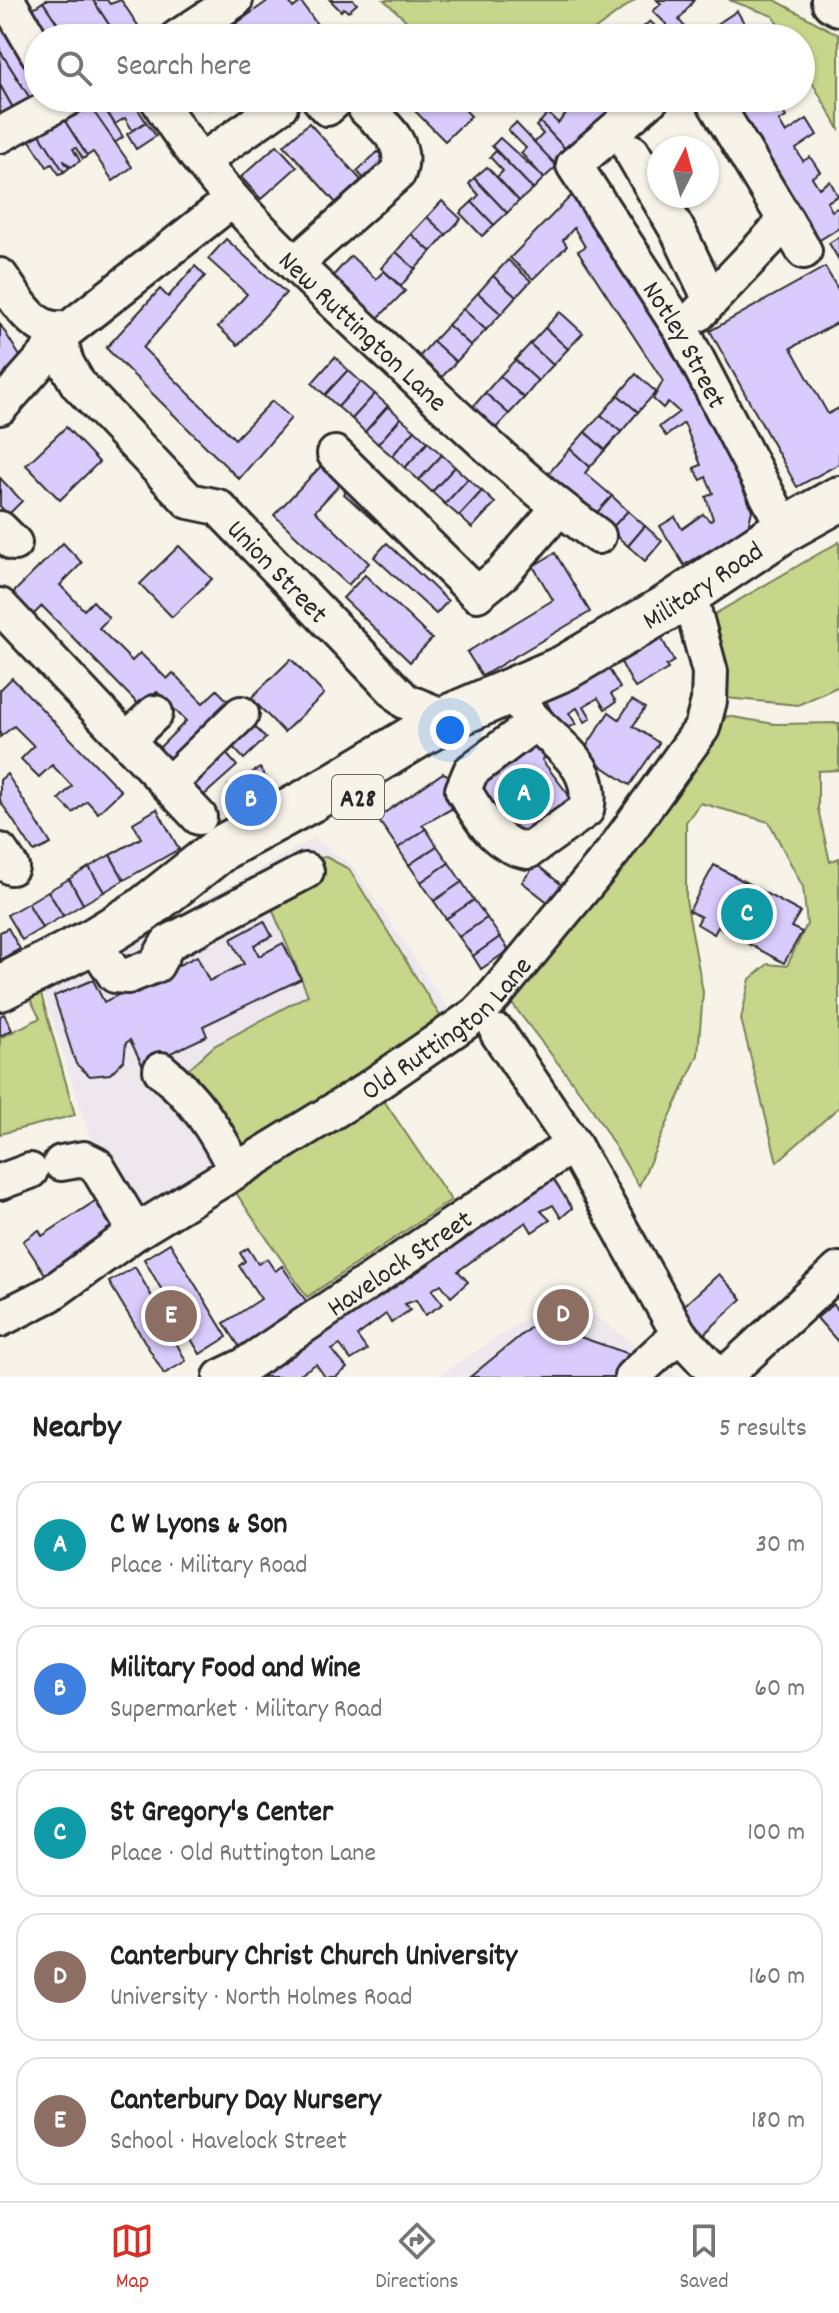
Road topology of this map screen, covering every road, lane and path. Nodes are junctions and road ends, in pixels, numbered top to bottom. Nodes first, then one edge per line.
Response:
1 (7, 0) edge
2 (235, 0) edge
3 (834, 0) edge
4 (839, 3) edge
5 (200, 24) edge
6 (24, 29) edge
7 (41, 112) edge
8 (167, 112) edge
9 (271, 112) edge
10 (371, 112) edge
11 (636, 112) edge
12 (720, 112) edge
13 (0, 135) edge
14 (632, 152) dead end
15 (203, 160) junction
16 (232, 200) junction
17 (786, 221) junction
18 (804, 251) dead end
19 (296, 263) junction
20 (0, 276) edge
21 (711, 300) junction
22 (57, 331) junction
23 (682, 331) junction
24 (0, 407) edge
25 (335, 454) dead end
26 (839, 499) edge
27 (559, 508) junction
28 (785, 529) junction
29 (598, 536) dead end
30 (689, 594) junction
31 (0, 606) edge
32 (564, 668) junction
33 (155, 713) dead end
34 (241, 714) dead end
35 (447, 718) junction
36 (127, 740) junction
37 (169, 784) junction
38 (199, 817) dead end
39 (306, 871) dead end
40 (142, 911) junction
41 (93, 941) junction
42 (0, 988) edge
43 (498, 1033) dead end
44 (161, 1070) dead end
45 (573, 1144) junction
46 (235, 1169) junction
47 (30, 1172) edge
48 (136, 1232) junction
49 (839, 1270) edge
50 (0, 1319) edge
51 (679, 1334) junction
52 (221, 1377) edge
53 (632, 1377) edge
54 (721, 1377) edge

1 - 6 street
2 - 5 street
3 - 4 highway
7 - 13 street
8 - 15 street, New Ruttington Lane
9 - 15 street
10 - 19 street
11 - 23 street, Notley Street
12 - 17 street
14 - 21 street
15 - 16 street, New Ruttington Lane
16 - 19 street, New Ruttington Lane
16 - 22 street
17 - 18 street
17 - 21 street
19 - 27 street, New Ruttington Lane
20 - 22 street
21 - 23 street
22 - 24 street
22 - 35 street, Union Street
23 - 28 street, Notley Street
25 - 27 street
26 - 28 highway, Military Road / A28
27 - 29 street, New Ruttington Lane
28 - 30 highway, Military Road / A28
30 - 32 highway, Military Road / A28
30 - 46 street, Old Ruttington Lane
31 - 36 street
32 - 35 highway, Military Road / A28
32 - 40 highway, Military Road / A28
33 - 36 street
34 - 37 street
35 - 40 highway, Military Road / A28
36 - 37 street
37 - 38 street
39 - 41 street
40 - 41 highway, Military Road / A28
41 - 42 highway, Military Road / A28
43 - 45 street
44 - 46 street
45 - 51 street
45 - 52 street, Havelock Street
46 - 48 street, Old Ruttington Lane
47 - 48 street
48 - 50 street, Old Ruttington Lane
49 - 54 street
51 - 53 street
51 - 54 street

